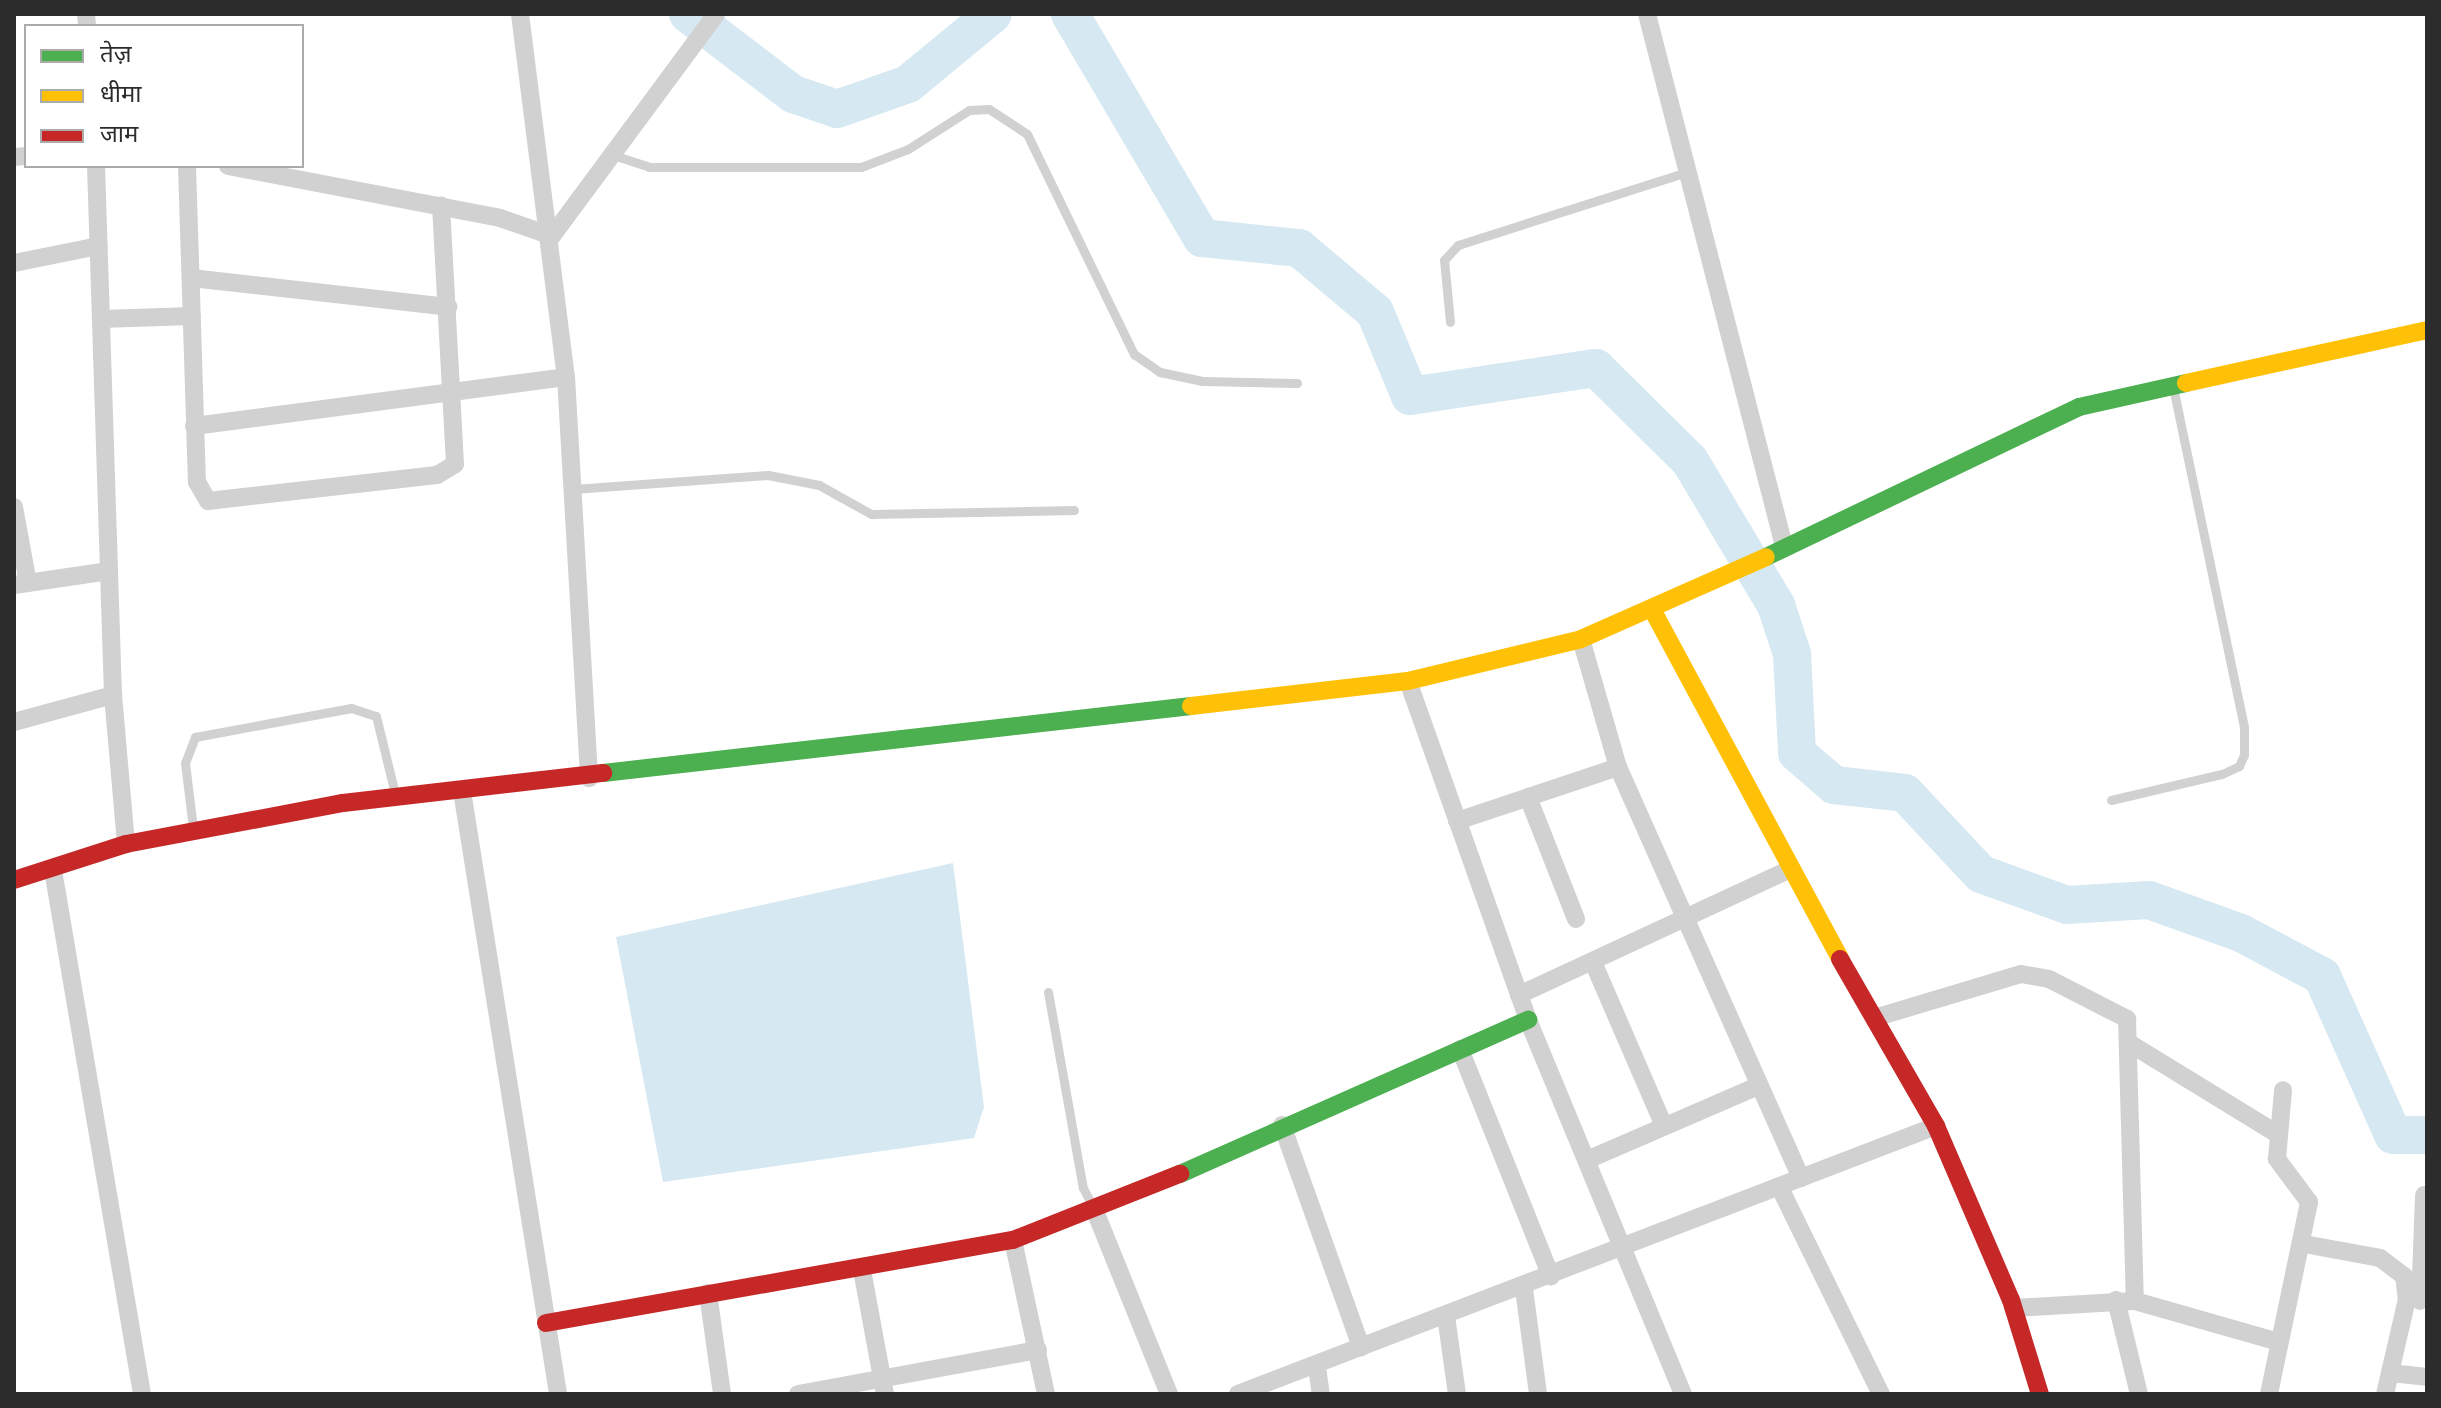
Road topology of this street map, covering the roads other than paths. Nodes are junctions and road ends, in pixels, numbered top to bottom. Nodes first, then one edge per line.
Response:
1 (520, 14) edge
2 (716, 14) edge
3 (1647, 14) edge
4 (613, 155) junction
5 (96, 168) edge
6 (187, 168) edge
7 (239, 168) edge
8 (1684, 173) junction
9 (441, 205) junction
10 (552, 236) junction
11 (98, 246) junction
12 (14, 263) edge
13 (191, 278) junction
14 (448, 307) junction
15 (192, 316) junction
16 (101, 319) junction
17 (1450, 322) dead end
18 (2427, 330) edge
19 (566, 377) junction
20 (1297, 383) dead end
21 (2172, 385) junction
22 (454, 391) junction
23 (194, 426) junction
24 (573, 489) junction
25 (14, 507) edge
26 (1074, 510) dead end
27 (1784, 546) junction
28 (109, 571) junction
29 (21, 584) edge
30 (1653, 611) junction
31 (1581, 639) junction
32 (1408, 681) junction
33 (113, 695) junction
34 (14, 722) edge
35 (1618, 767) junction
36 (589, 778) junction
37 (462, 791) junction
38 (396, 797) junction
39 (1528, 797) junction
40 (2111, 800) dead end
41 (1457, 821) junction
42 (194, 831) junction
43 (126, 844) junction
44 (53, 870) junction
45 (1788, 870) junction
46 (14, 880) edge
47 (1576, 919) dead end
48 (1687, 919) junction
49 (1593, 962) junction
50 (1048, 992) dead end
51 (1519, 995) junction
52 (1874, 1018) junction
53 (1528, 1020) junction
54 (2129, 1043) junction
55 (1460, 1049) junction
56 (1758, 1086) junction
57 (2283, 1090) dead end
58 (1282, 1125) junction
59 (1664, 1126) junction
60 (1936, 1126) junction
61 (2279, 1135) junction
62 (1587, 1160) junction
63 (1801, 1178) junction
64 (1779, 1186) junction
65 (2424, 1195) dead end
66 (1095, 1211) junction
67 (1013, 1240) junction
68 (2304, 1244) junction
69 (1624, 1247) junction
70 (862, 1270) junction
71 (1551, 1277) junction
72 (1524, 1289) junction
73 (708, 1293) junction
74 (2116, 1300) junction
75 (2418, 1300) edge
76 (2135, 1301) junction
77 (2013, 1308) junction
78 (1446, 1316) junction
79 (546, 1323) junction
80 (2279, 1342) junction
81 (1361, 1347) junction
82 (1038, 1350) junction
83 (1317, 1367) junction
84 (2390, 1373) junction
85 (2427, 1377) edge
86 (884, 1386) edge
87 (142, 1394) edge
88 (558, 1394) edge
89 (722, 1394) edge
90 (798, 1394) edge
91 (1046, 1394) edge
92 (1169, 1394) edge
93 (1238, 1394) edge
94 (1321, 1394) edge
95 (1457, 1394) edge
96 (1538, 1394) edge
97 (1683, 1394) edge
98 (1881, 1394) edge
99 (2040, 1394) edge
100 (2139, 1394) edge
101 (2269, 1394) edge
102 (2385, 1394) edge

1 - 10 street
2 - 4 street
3 - 8 street
4 - 10 street
4 - 20 lane
5 - 11 street
6 - 13 street
7 - 9 street
8 - 17 lane
8 - 27 street
9 - 10 street
9 - 14 street
10 - 19 street
11 - 12 street
11 - 16 street
13 - 14 street
13 - 15 street
14 - 22 street
15 - 16 street
15 - 23 street
16 - 28 street
18 - 21 main road
19 - 22 street
19 - 24 street
21 - 27 main road
21 - 40 lane
22 - 23 street
22 - 23 street
24 - 26 lane
24 - 36 street
25 - 29 street
27 - 30 main road
28 - 29 street
28 - 33 street
30 - 31 main road
30 - 45 main road
31 - 32 main road
31 - 35 street
32 - 36 main road
32 - 41 street
33 - 34 street
33 - 43 street
35 - 39 street
35 - 48 street
36 - 37 main road
37 - 38 main road
37 - 79 street
38 - 42 main road
38 - 42 lane
39 - 41 street
39 - 47 street
41 - 51 street
42 - 43 main road
43 - 44 main road
44 - 46 main road
44 - 87 street
45 - 48 street
45 - 52 main road
48 - 49 street
48 - 56 street
49 - 51 street
49 - 59 street
50 - 66 lane
51 - 53 street
52 - 54 street
52 - 60 main road
53 - 55 main road
53 - 62 street
54 - 61 street
54 - 76 street
55 - 58 main road
55 - 71 street
56 - 59 street
56 - 63 street
57 - 61 street
58 - 66 main road
58 - 81 street
59 - 62 street
60 - 63 street
60 - 77 main road
61 - 68 street
62 - 69 street
63 - 64 street
64 - 69 street
64 - 98 street
65 - 75 street
66 - 67 main road
66 - 92 street
67 - 70 main road
67 - 82 street
68 - 75 street
68 - 80 street
69 - 71 street
69 - 97 street
70 - 73 main road
70 - 86 street
71 - 72 street
72 - 78 street
72 - 96 street
73 - 79 main road
73 - 89 street
74 - 76 street
74 - 77 street
74 - 100 street
75 - 84 street
76 - 80 street
77 - 99 main road
78 - 81 street
78 - 95 street
79 - 88 street
80 - 101 street
81 - 83 street
82 - 86 street
82 - 91 street
83 - 93 street
83 - 94 street
84 - 85 street
84 - 102 street
86 - 90 street

